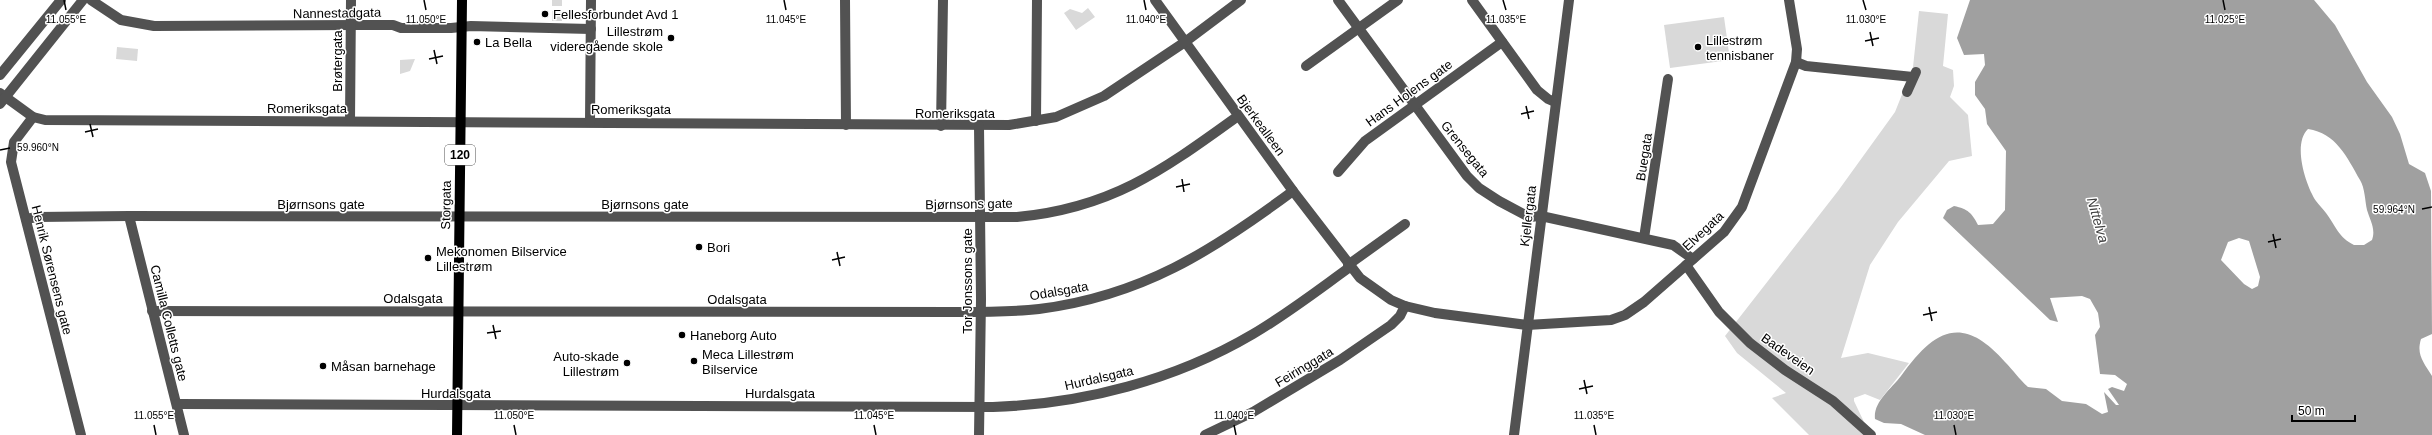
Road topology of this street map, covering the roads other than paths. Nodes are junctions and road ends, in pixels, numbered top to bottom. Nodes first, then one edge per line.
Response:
1 (61, 0) edge
2 (83, 0) edge
3 (91, 0) edge
4 (351, 0) edge
5 (462, 0) edge
6 (591, 0) edge
7 (845, 0) edge
8 (943, 0) edge
9 (1037, 0) edge
10 (1155, 0) edge
11 (1338, 0) edge
12 (1398, 0) edge
13 (1472, 0) edge
14 (1569, 0) edge
15 (1789, 0) edge
16 (1237, 1) edge
17 (350, 26) junction
18 (461, 27) junction
19 (1358, 28) junction
20 (591, 29) junction
21 (1185, 42) junction
22 (1502, 42) junction
23 (1796, 62) junction
24 (1306, 66) dead end
25 (0, 75) edge
26 (1668, 79) dead end
27 (1907, 92) dead end
28 (2, 98) edge
29 (1555, 102) junction
30 (1414, 104) junction
31 (1238, 116) junction
32 (33, 117) junction
33 (1036, 121) junction
34 (350, 122) junction
35 (460, 122) junction
36 (590, 122) junction
37 (846, 125) junction
38 (941, 126) junction
39 (979, 126) junction
40 (1338, 172) dead end
41 (1293, 191) junction
42 (130, 216) junction
43 (1541, 216) junction
44 (459, 217) junction
45 (26, 218) junction
46 (980, 218) junction
47 (1405, 224) dead end
48 (1644, 238) junction
49 (1689, 262) junction
50 (1349, 266) junction
51 (1405, 306) junction
52 (152, 311) junction
53 (458, 311) junction
54 (980, 312) junction
55 (1527, 325) junction
56 (176, 404) junction
57 (457, 405) junction
58 (979, 407) junction
59 (81, 435) edge
60 (184, 435) edge
61 (456, 435) edge
62 (979, 435) edge
63 (1205, 435) edge
64 (1514, 435) edge
65 (1871, 435) edge

1 - 25 street
2 - 28 street
3 - 17 street, Nannestadgata
4 - 17 street, Brøtergata
5 - 18 main road, Storgata / 120
6 - 20 street
7 - 37 street
8 - 38 street
9 - 33 street
10 - 21 street, Bjerkealleen
11 - 19 street, Grensegata
12 - 19 street
13 - 22 street
14 - 29 street, Kjellergata
15 - 23 street, Elvegata
16 - 21 street, Romeriksgata
17 - 18 street, Nannestadgata
17 - 34 street, Brøtergata
18 - 20 street, Nannestadgata
18 - 35 main road, Storgata / 120
19 - 24 street
19 - 30 street, Grensegata
20 - 36 street
21 - 31 street, Bjerkealleen
21 - 33 street, Romeriksgata
22 - 29 street
22 - 30 street, Hans Holens gate
23 - 27 street
23 - 49 street, Elvegata
26 - 48 street, Buegata
28 - 32 street, Romeriksgata
29 - 43 street, Kjellergata
30 - 40 street, Hans Holens gate
30 - 43 street, Grensegata
31 - 41 street, Bjerkealleen
31 - 46 street, Bjørnsons gate
32 - 34 street, Romeriksgata
32 - 45 street, Henrik Sørensens gate
33 - 39 street, Romeriksgata
34 - 35 street, Romeriksgata
35 - 36 street, Romeriksgata
35 - 44 main road, Storgata / 120
36 - 37 street, Romeriksgata
37 - 38 street, Romeriksgata
38 - 39 street, Romeriksgata
39 - 46 street, Tor Jonssons gate
41 - 50 street, Bjerkealleen
41 - 54 street, Odalsgata
42 - 44 street, Bjørnsons gate
42 - 45 street, Bjørnsons gate
42 - 52 street, Camilla Colletts gate
43 - 48 street, Grensegata
43 - 55 street, Kjellergata
44 - 46 street, Bjørnsons gate
44 - 53 main road, Storgata / 120
45 - 59 street, Henrik Sørensens gate
46 - 54 street, Tor Jonssons gate
47 - 50 street
48 - 49 street, Grensegata
49 - 55 street, Elvegata
49 - 65 street, Badeveien
50 - 51 street, Bjerkealleen
50 - 58 street, Hurdalsgata
51 - 55 street, Bjerkealleen
51 - 63 street, Feiringgata
52 - 53 street, Odalsgata
52 - 56 street, Camilla Colletts gate
53 - 54 street, Odalsgata
53 - 57 main road, Storgata / 120
54 - 58 street, Tor Jonssons gate
55 - 64 street, Kjellergata
56 - 57 street, Hurdalsgata
56 - 60 street, Camilla Colletts gate
57 - 58 street, Hurdalsgata
57 - 61 main road, Storgata / 120
58 - 62 street, Tor Jonssons gate

